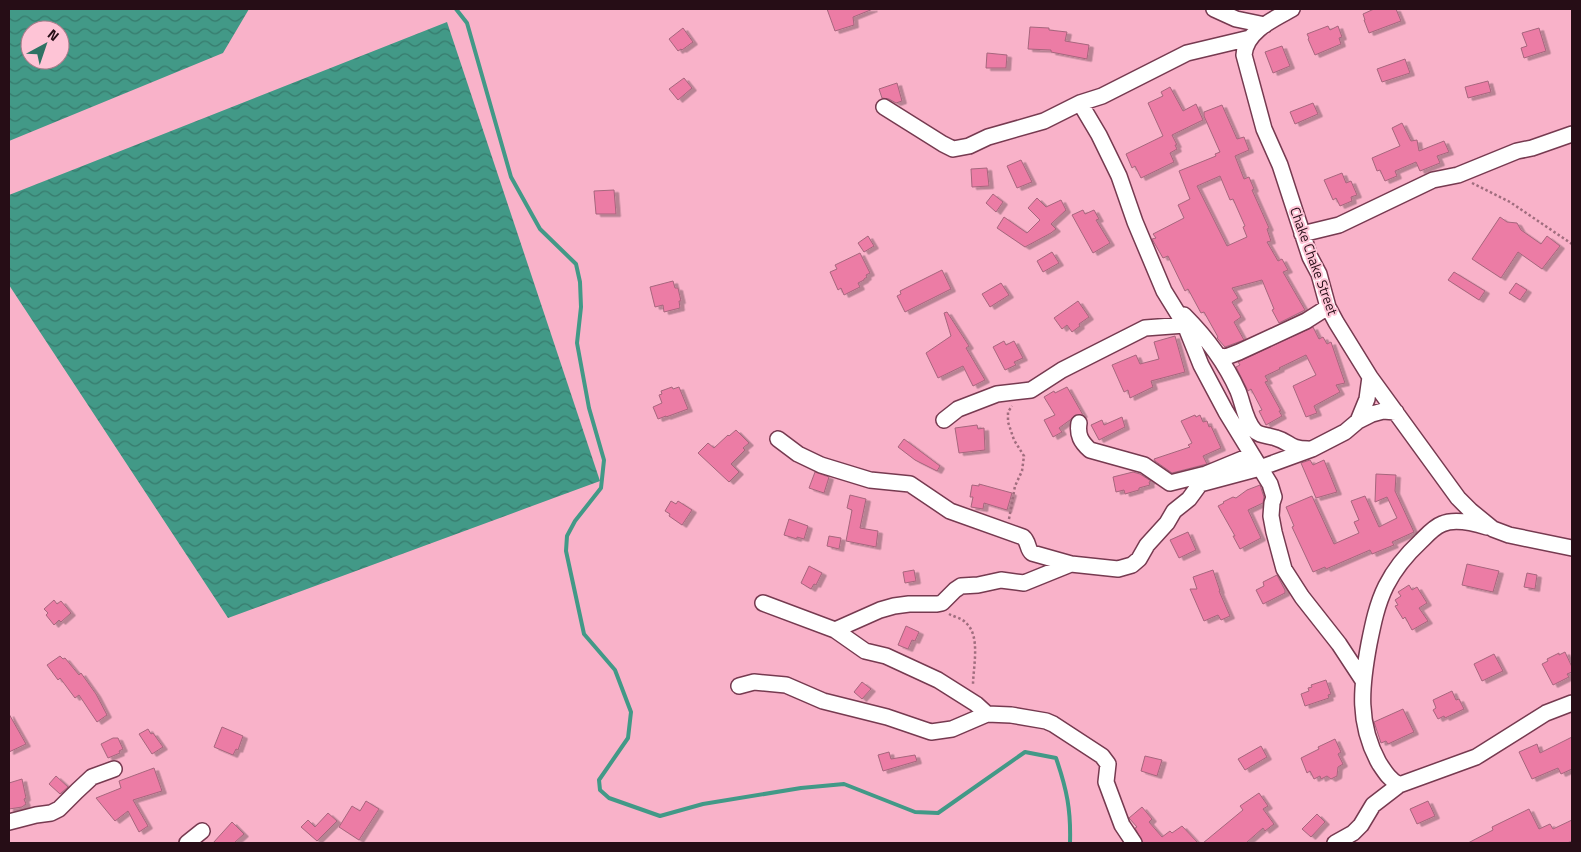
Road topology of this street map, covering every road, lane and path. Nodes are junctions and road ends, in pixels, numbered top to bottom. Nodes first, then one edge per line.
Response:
1 (1214, 9) edge
2 (1292, 9) edge
3 (1265, 25) junction
4 (1250, 38) junction
5 (1080, 103) junction
6 (884, 107) dead end
7 (1572, 137) edge
8 (1458, 174) junction
9 (1302, 234) junction
10 (1572, 244) edge
11 (1169, 300) junction
12 (1328, 307) junction
13 (1185, 326) junction
14 (1219, 356) junction
15 (1370, 377) junction
16 (1013, 405) dead end
17 (1396, 412) junction
18 (944, 420) dead end
19 (1358, 421) junction
20 (1079, 423) dead end
21 (778, 440) dead end
22 (1312, 449) junction
23 (1256, 461) junction
24 (1203, 479) junction
25 (1493, 529) junction
26 (1007, 530) junction
27 (1572, 548) edge
28 (1071, 564) junction
29 (763, 603) dead end
30 (937, 604) junction
31 (835, 630) junction
32 (1362, 679) junction
33 (739, 686) dead end
34 (1572, 703) edge
35 (976, 704) junction
36 (987, 714) junction
37 (114, 770) dead end
38 (1399, 785) junction
39 (9, 822) edge
40 (202, 831) dead end
41 (187, 843) edge
42 (1134, 843) edge
43 (1335, 843) edge

1 - 3 street
2 - 3 street
3 - 4 street
4 - 5 street
4 - 9 street, Chake Chake Street
5 - 6 street
5 - 11 street
7 - 8 street
8 - 9 street
8 - 10 path
9 - 12 street, Chake Chake Street
11 - 13 street
11 - 14 street
12 - 14 street
12 - 15 street, Chake Chake Street
13 - 18 street
13 - 23 street
14 - 22 street
15 - 17 street, Chake Chake Street
15 - 19 street
16 - 26 path
17 - 19 street
17 - 25 street, Chake Chake Street
19 - 22 street
20 - 24 street
21 - 26 street
22 - 23 street
23 - 24 street
23 - 32 street
24 - 28 street
25 - 27 street, Chake Chake Street
25 - 32 street
26 - 28 street
28 - 30 street
29 - 31 street
30 - 31 street
30 - 35 path
31 - 35 street
32 - 38 street
33 - 36 street
34 - 38 street
35 - 36 street
36 - 42 street
37 - 39 street
38 - 43 street
40 - 41 street

